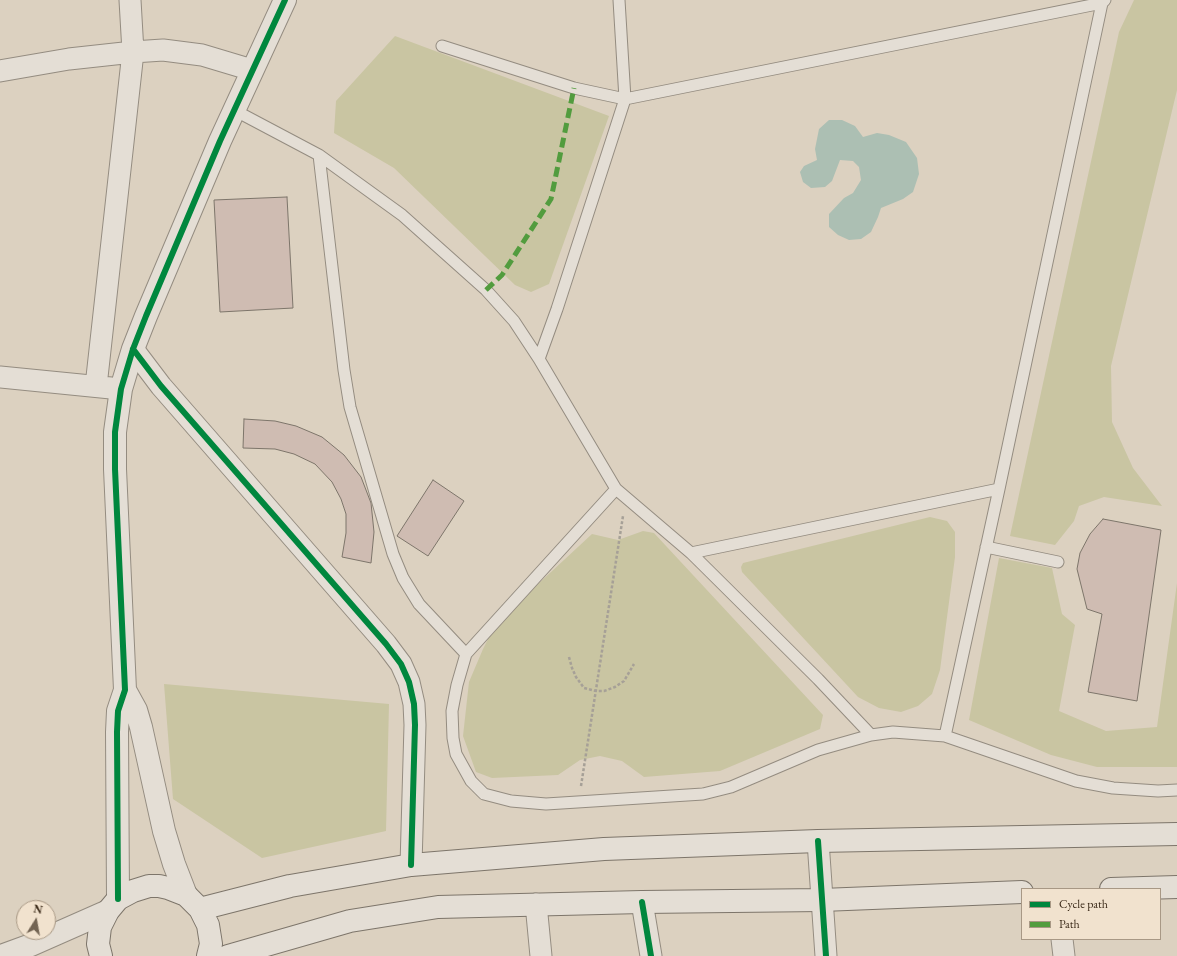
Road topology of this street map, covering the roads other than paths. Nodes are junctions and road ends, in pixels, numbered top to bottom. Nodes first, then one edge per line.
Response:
1 (130, 0) edge
2 (285, 0) edge
3 (619, 0) edge
4 (1104, 1) edge
5 (442, 46) dead end
6 (133, 52) junction
7 (252, 70) junction
8 (0, 71) edge
9 (625, 99) junction
10 (234, 110) junction
11 (319, 155) junction
12 (132, 349) junction
13 (539, 359) junction
14 (0, 377) edge
15 (96, 386) junction
16 (121, 389) junction
17 (616, 489) junction
18 (1000, 489) junction
19 (986, 547) junction
20 (691, 553) junction
21 (1058, 562) dead end
22 (466, 654) junction
23 (125, 690) junction
24 (871, 735) junction
25 (945, 736) junction
26 (1177, 790) edge
27 (1177, 834) edge
28 (818, 841) junction
29 (411, 865) junction
30 (1177, 886) edge
31 (1133, 888) edge
32 (1021, 892) edge
33 (822, 900) junction
34 (193, 902) junction
35 (642, 902) junction
36 (536, 904) junction
37 (113, 905) junction
38 (1062, 940) edge
39 (279, 949) edge
40 (1, 956) edge
41 (101, 956) edge
42 (208, 956) edge
43 (228, 956) edge
44 (541, 956) edge
45 (651, 956) edge
46 (826, 956) edge
47 (1064, 956) edge

1 - 6 street
2 - 7 main road
3 - 9 lane
4 - 9 lane
4 - 18 lane
5 - 9 lane
6 - 7 street
6 - 8 street
6 - 15 street
7 - 10 main road
9 - 13 lane
10 - 11 lane
10 - 12 main road
11 - 13 lane
11 - 22 lane
12 - 16 main road
12 - 29 street
13 - 17 lane
14 - 15 street
15 - 16 street
16 - 23 main road
17 - 20 lane
17 - 22 lane
18 - 19 lane
18 - 20 lane
19 - 21 lane
19 - 25 lane
20 - 24 lane
22 - 24 lane
23 - 34 main road
23 - 37 main road
24 - 25 lane
25 - 26 lane
27 - 28 main road
28 - 29 main road
28 - 33 street
29 - 34 main road
30 - 31 main road
32 - 33 main road
33 - 35 main road
33 - 46 street
34 - 37 main road
34 - 42 main road
35 - 36 main road
35 - 45 street
36 - 39 main road
36 - 44 street
37 - 40 main road
37 - 41 main road
38 - 47 street
39 - 43 main road

